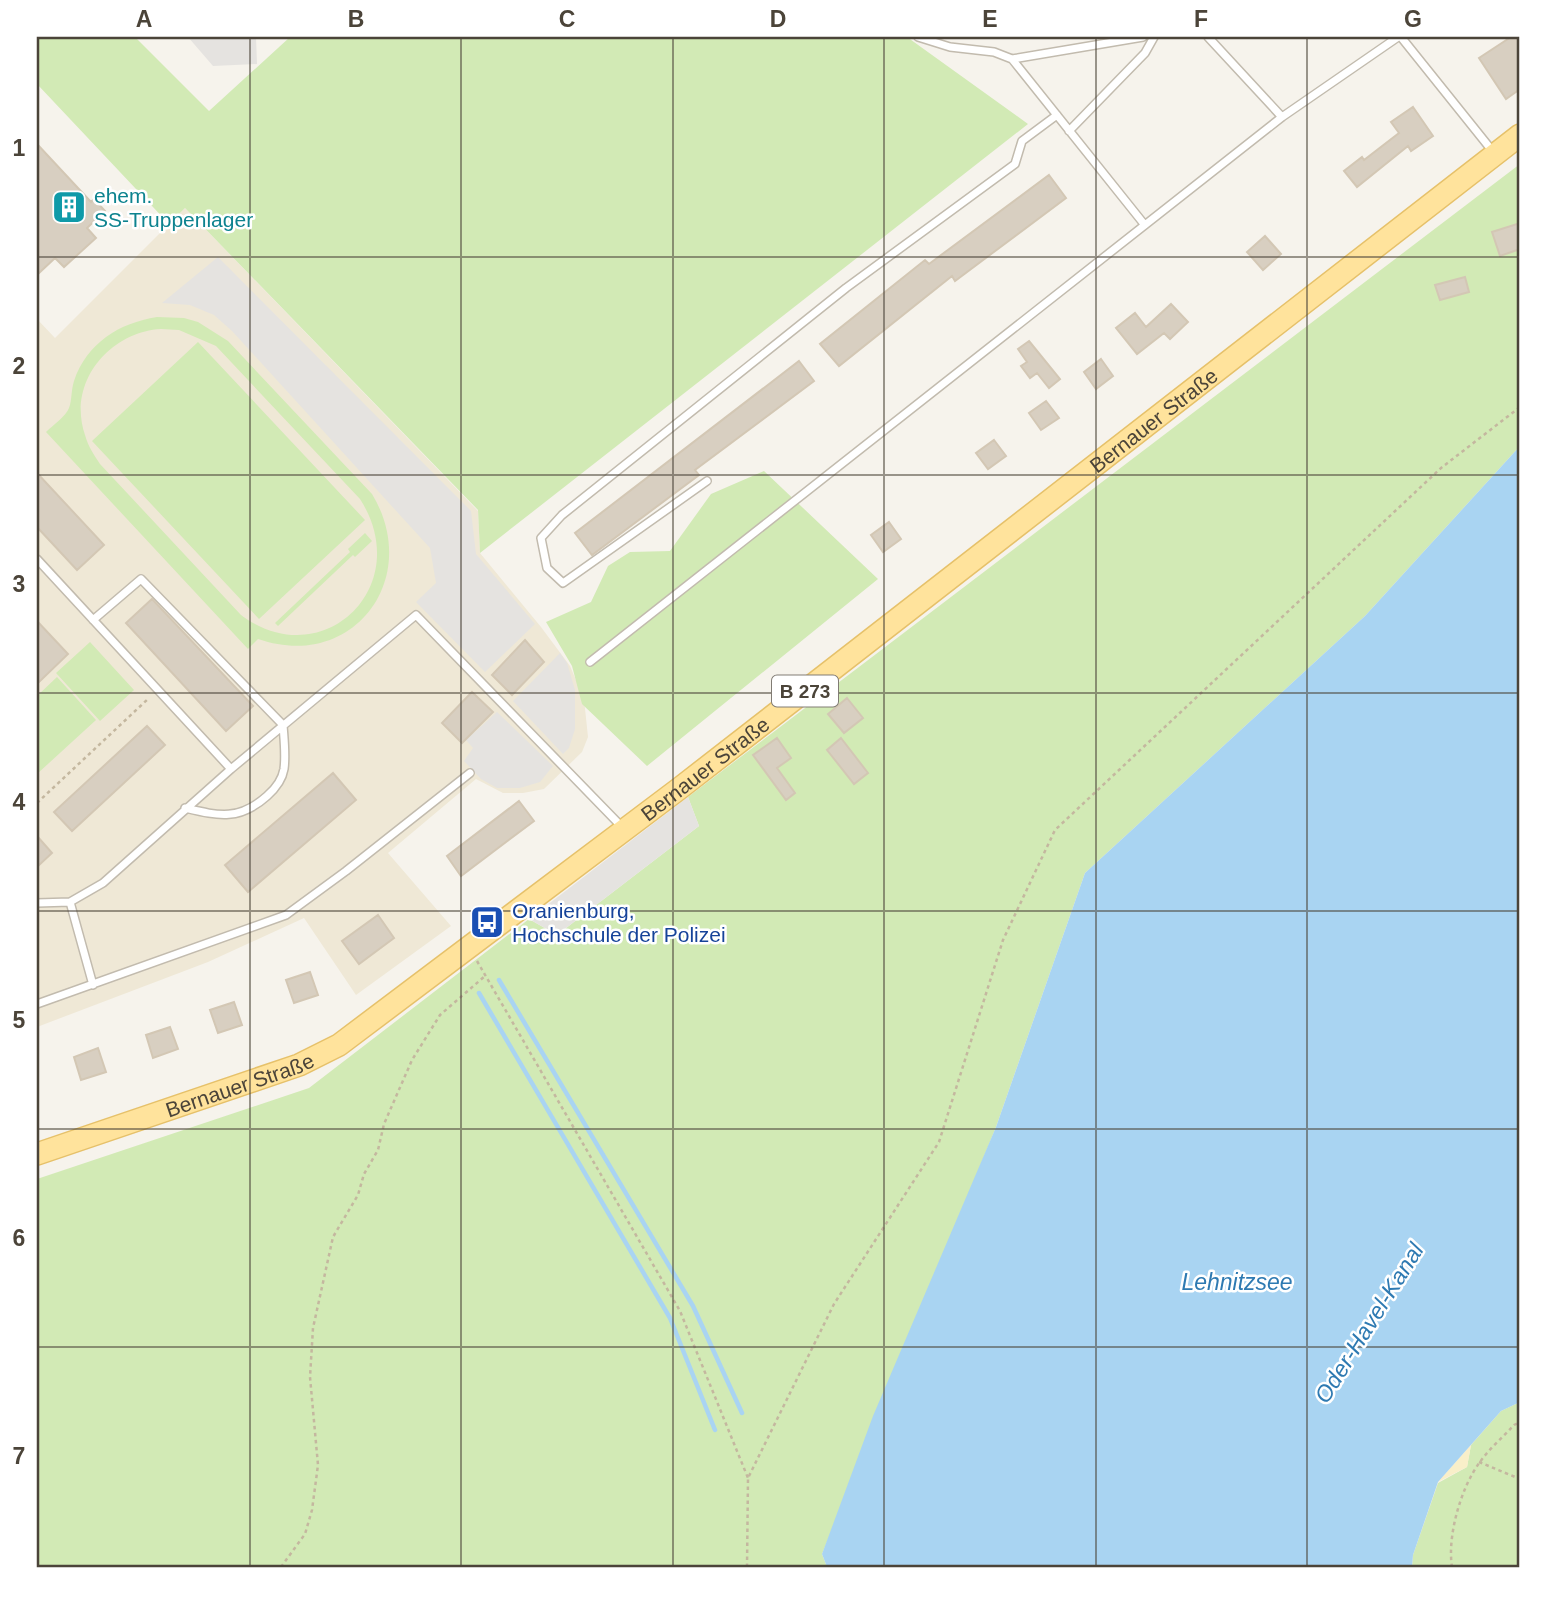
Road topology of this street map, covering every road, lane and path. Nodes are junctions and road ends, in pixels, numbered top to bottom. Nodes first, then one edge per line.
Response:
1 (918, 37) edge
2 (1139, 37) edge
3 (1154, 37) edge
4 (1208, 37) edge
5 (1400, 37) edge
6 (1012, 59) junction
7 (1057, 115) junction
8 (1282, 117) junction
9 (1069, 131) junction
10 (1520, 135) edge
11 (1495, 154) junction
12 (1144, 224) junction
13 (1520, 407) edge
14 (707, 481) dead end
15 (37, 559) edge
16 (93, 620) junction
17 (590, 662) dead end
18 (158, 690) junction
19 (283, 725) junction
20 (231, 769) junction
21 (470, 773) dead end
22 (37, 803) edge
23 (185, 808) junction
24 (625, 830) junction
25 (70, 902) junction
26 (37, 903) edge
27 (469, 948) junction
28 (485, 976) junction
29 (93, 985) junction
30 (37, 1004) edge
31 (37, 1154) edge
32 (1520, 1422) edge
33 (1479, 1462) junction
34 (748, 1478) junction
35 (1520, 1479) edge
36 (281, 1567) edge
37 (747, 1567) edge
38 (1452, 1567) edge

1 - 6 lane
2 - 6 lane
3 - 9 lane
4 - 8 lane
5 - 8 lane
5 - 11 lane
6 - 7 lane
7 - 9 lane
7 - 14 lane
8 - 12 lane
9 - 12 lane
10 - 11 main road, Bernauer Straße / B 273
11 - 24 main road, Bernauer Straße / B 273
12 - 17 lane
13 - 34 path
15 - 16 lane
16 - 18 lane
16 - 19 lane
18 - 20 lane
18 - 22 path
19 - 20 lane
19 - 23 lane
19 - 24 lane
20 - 23 lane
21 - 29 lane
23 - 25 lane
24 - 27 main road, Bernauer Straße / B 273
25 - 26 lane
25 - 29 lane
27 - 28 path
27 - 31 main road, Bernauer Straße / B 273
28 - 34 path
28 - 36 path
29 - 30 lane
32 - 33 path
33 - 35 path
33 - 38 path
34 - 37 path

